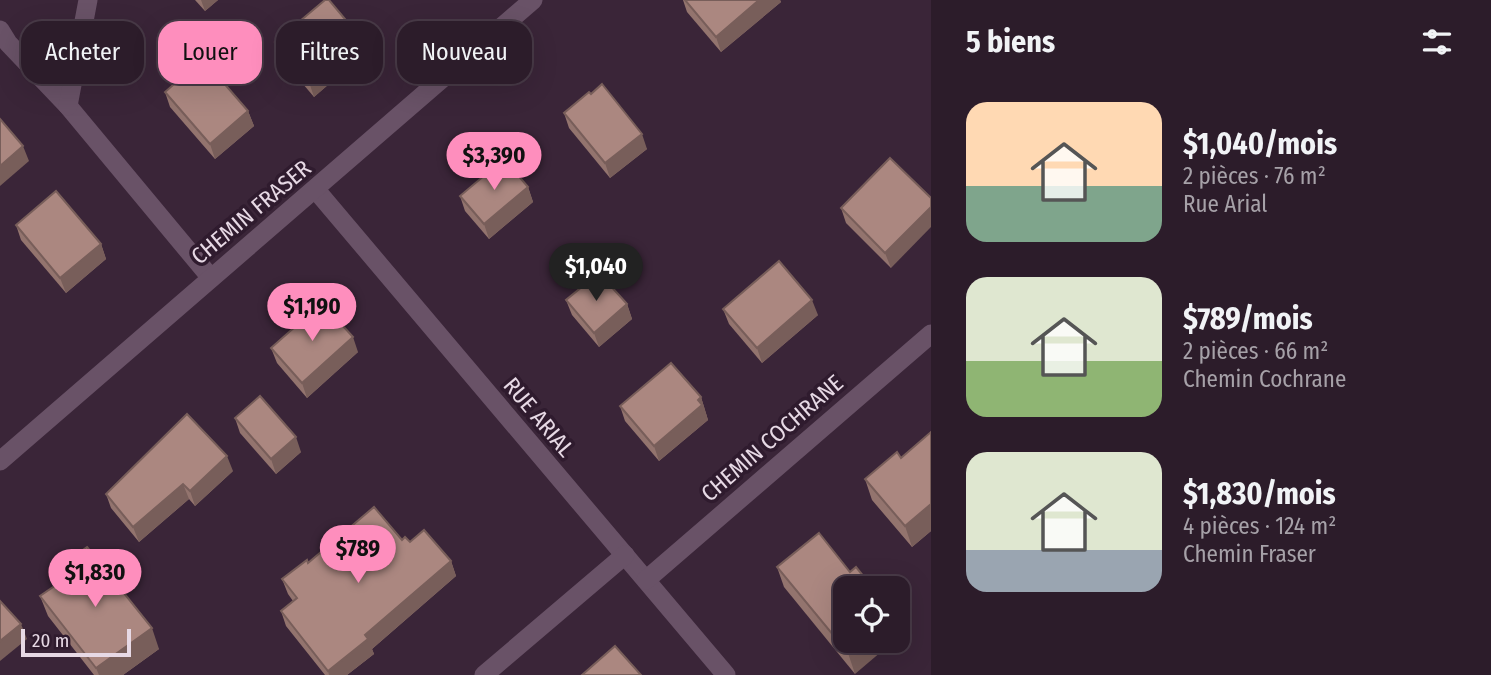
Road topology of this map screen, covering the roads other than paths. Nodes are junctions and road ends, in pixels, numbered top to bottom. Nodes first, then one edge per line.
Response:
1 (88, 0) edge
2 (533, 0) edge
3 (0, 30) edge
4 (68, 106) junction
5 (316, 190) junction
6 (211, 278) junction
7 (931, 334) edge
8 (0, 461) edge
9 (625, 555) junction
10 (646, 580) junction
11 (484, 675) edge
12 (726, 675) edge

1 - 4 street
2 - 5 street, CHEMIN FRASER
3 - 4 street
4 - 6 street
5 - 6 street, CHEMIN FRASER
5 - 9 street, RUE ARIAL
6 - 8 street, CHEMIN FRASER
7 - 10 street, CHEMIN COCHRANE
9 - 10 street, RUE ARIAL
9 - 11 street
10 - 12 street, RUE ARIAL

